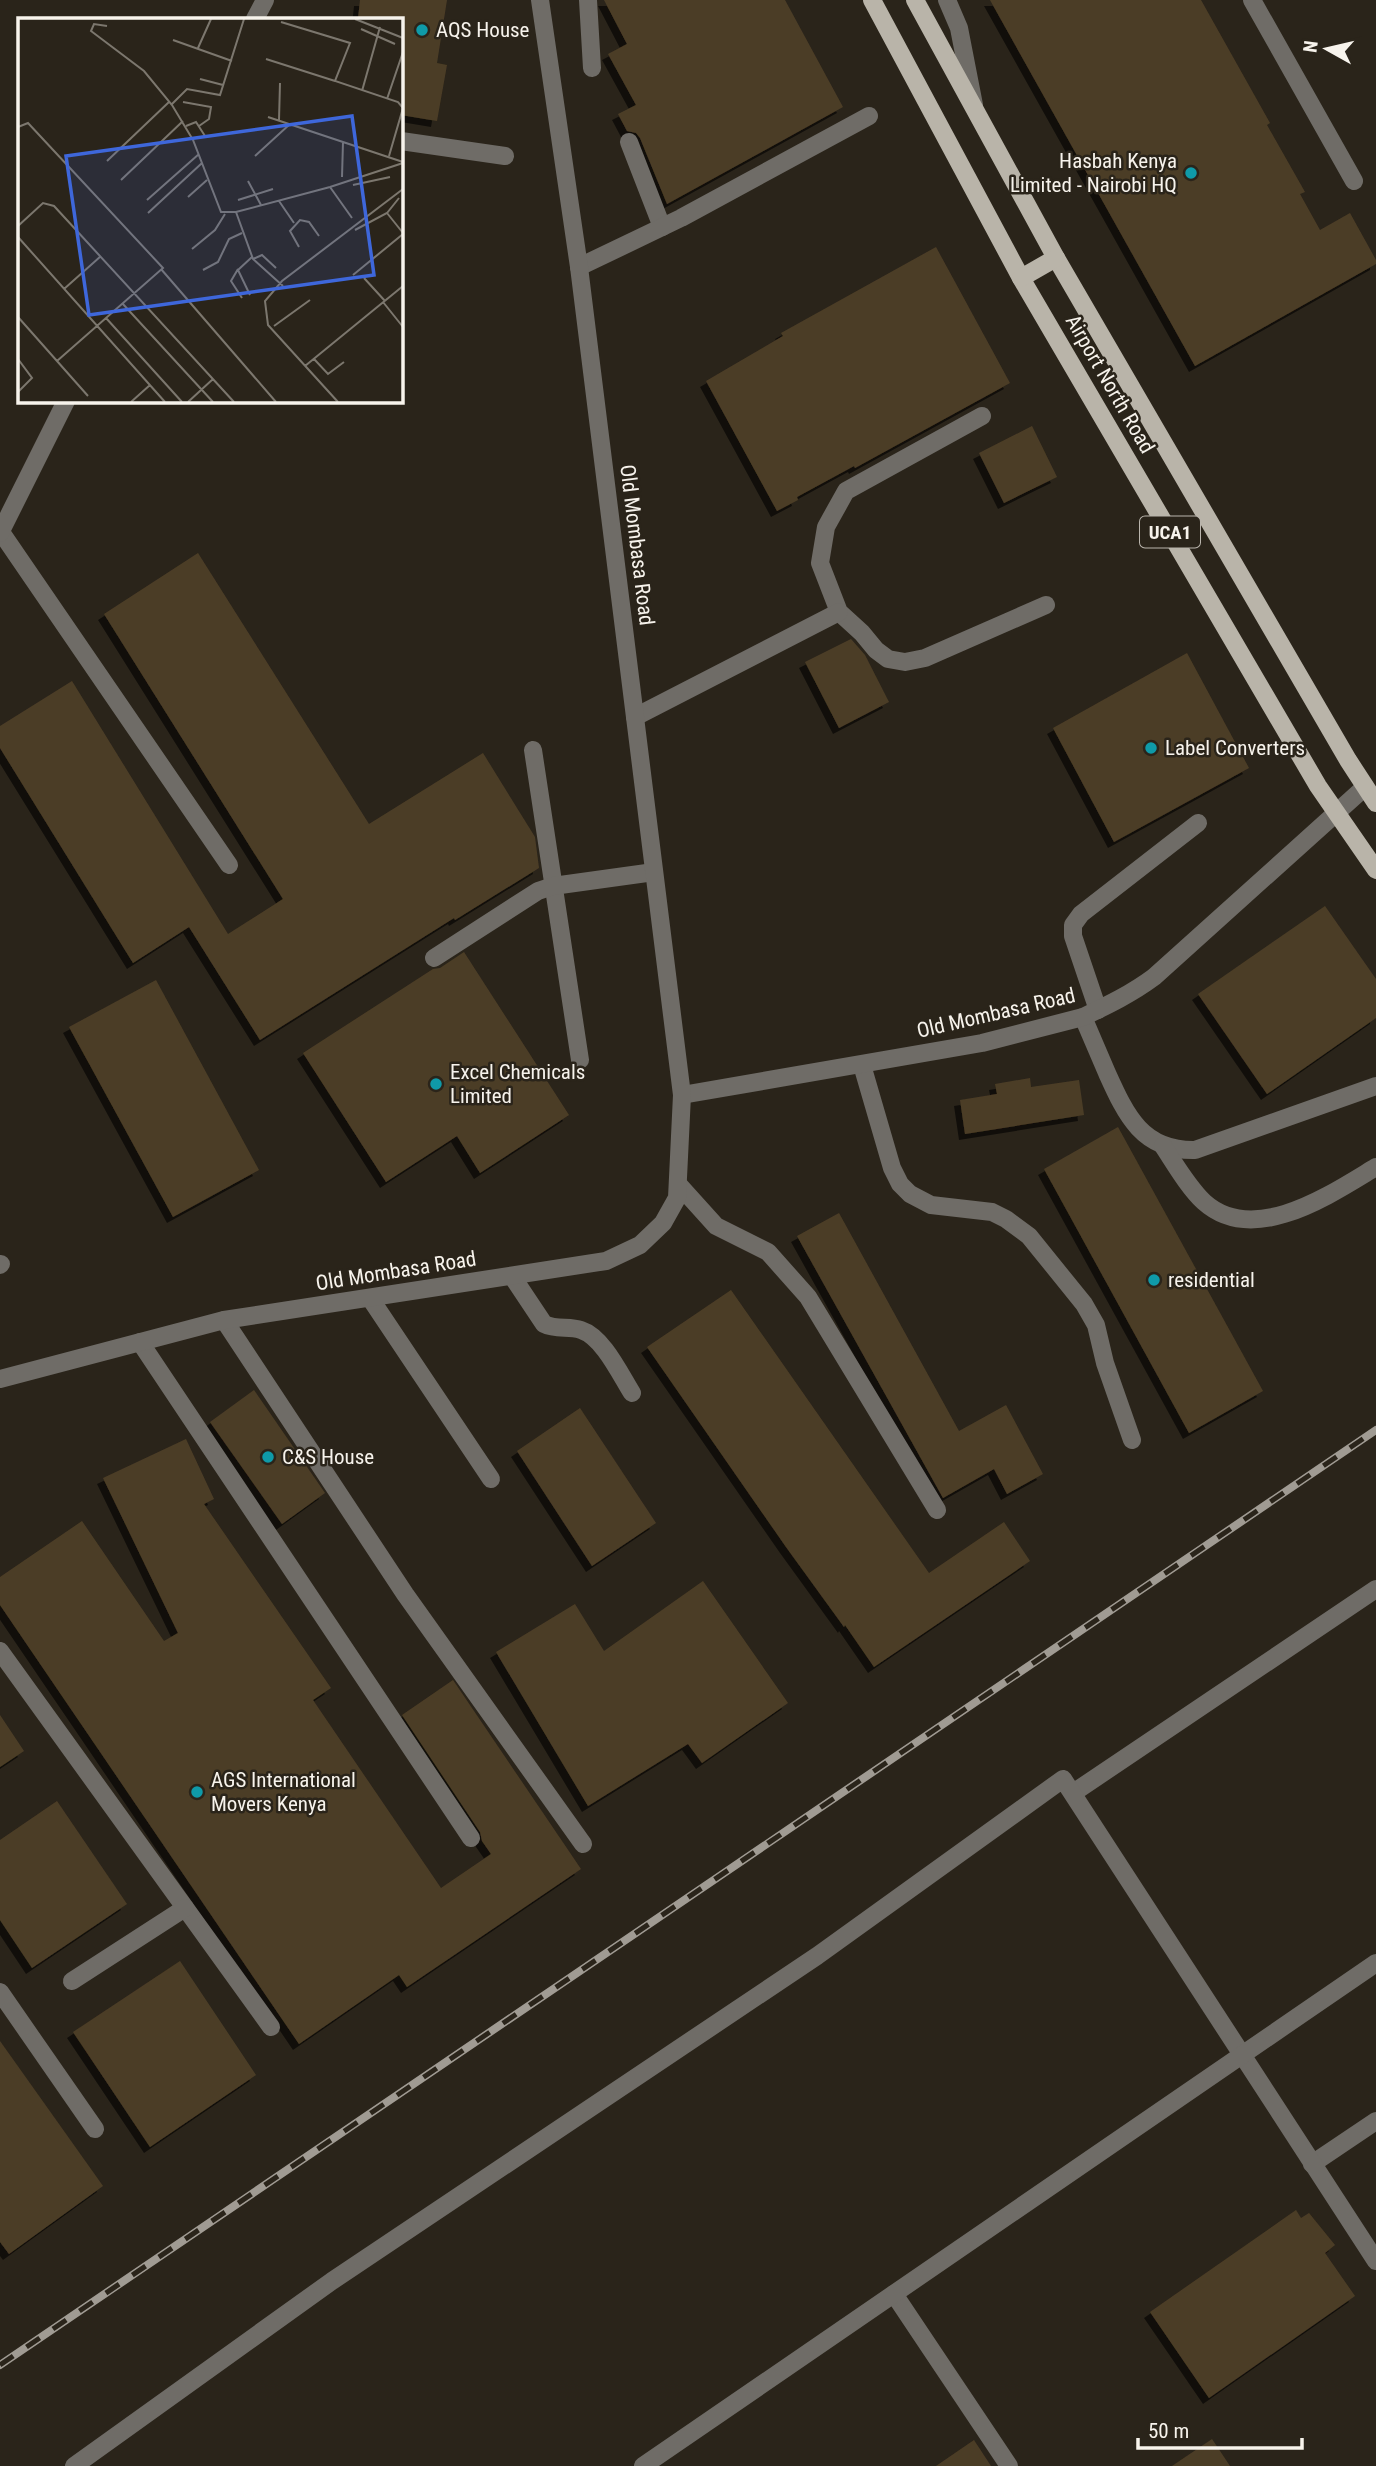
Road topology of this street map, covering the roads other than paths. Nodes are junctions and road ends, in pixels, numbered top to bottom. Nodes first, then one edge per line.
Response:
1 (265, 0) edge
2 (540, 0) edge
3 (588, 0) edge
4 (872, 0) edge
5 (915, 0) edge
6 (947, 0) edge
7 (1252, 0) edge
8 (256, 18) edge
9 (592, 68) dead end
10 (975, 110) junction
11 (869, 116) dead end
12 (402, 141) edge
13 (629, 142) dead end
14 (505, 156) dead end
15 (1354, 181) dead end
16 (662, 228) junction
17 (1056, 258) junction
18 (579, 267) junction
19 (1021, 278) junction
20 (65, 402) edge
21 (982, 416) dead end
22 (0, 532) edge
23 (1046, 605) dead end
24 (839, 612) junction
25 (635, 717) junction
26 (533, 750) dead end
27 (1365, 787) junction
28 (1376, 803) edge
29 (1336, 814) junction
30 (1198, 823) dead end
31 (229, 865) dead end
32 (1376, 870) edge
33 (654, 872) junction
34 (553, 886) junction
35 (434, 958) dead end
36 (1091, 1013) junction
37 (580, 1060) dead end
38 (862, 1066) junction
39 (1376, 1087) edge
40 (682, 1096) junction
41 (1163, 1146) junction
42 (1376, 1167) edge
43 (679, 1185) junction
44 (512, 1276) junction
45 (370, 1298) junction
46 (224, 1320) junction
47 (140, 1342) junction
48 (0, 1379) edge
49 (632, 1393) dead end
50 (1132, 1440) dead end
51 (491, 1479) dead end
52 (937, 1510) dead end
53 (1376, 1589) edge
54 (0, 1651) edge
55 (1073, 1793) junction
56 (471, 1838) dead end
57 (583, 1844) dead end
58 (185, 1908) junction
59 (1376, 1963) edge
60 (72, 1981) dead end
61 (0, 1992) edge
62 (271, 2027) dead end
63 (1242, 2055) junction
64 (1376, 2121) edge
65 (95, 2129) dead end
66 (1312, 2164) junction
67 (1376, 2261) edge
68 (894, 2294) junction
69 (74, 2466) edge
70 (643, 2466) edge
71 (1009, 2466) edge

1 - 8 lane
2 - 18 lane, Old Mombasa Road
3 - 9 lane
4 - 19 main road, Airport North Road / UCA1
5 - 10 main road, Airport North Road / UCA1
6 - 10 lane
7 - 15 lane
10 - 17 main road, Airport North Road / UCA1
11 - 16 lane
12 - 14 lane
13 - 16 lane
16 - 18 lane
17 - 19 main road
17 - 27 main road, Airport North Road / UCA1
18 - 25 lane, Old Mombasa Road
19 - 29 main road, Airport North Road / UCA1
20 - 22 lane
21 - 24 lane
22 - 31 lane
23 - 24 lane
24 - 25 lane
25 - 33 lane, Old Mombasa Road
26 - 34 lane
27 - 28 main road
27 - 29 lane, Old Mombasa Road
29 - 32 main road
29 - 36 lane, Old Mombasa Road
30 - 36 lane
33 - 34 lane
33 - 40 lane, Old Mombasa Road
34 - 35 lane
34 - 37 lane
36 - 38 lane, Old Mombasa Road
36 - 41 lane
38 - 40 lane, Old Mombasa Road
38 - 50 lane
39 - 41 lane
40 - 43 lane, Old Mombasa Road
41 - 42 lane
43 - 44 lane, Old Mombasa Road
43 - 52 lane
44 - 45 lane, Old Mombasa Road
44 - 49 lane
45 - 46 lane, Old Mombasa Road
45 - 51 lane
46 - 47 lane, Old Mombasa Road
46 - 57 lane
47 - 48 lane, Old Mombasa Road
47 - 56 lane
53 - 55 lane
54 - 58 lane
55 - 63 lane
55 - 69 lane
58 - 60 lane
58 - 62 lane
59 - 63 lane
61 - 65 lane
63 - 66 lane
63 - 68 lane
64 - 66 lane
66 - 67 lane
68 - 70 lane
68 - 71 lane

